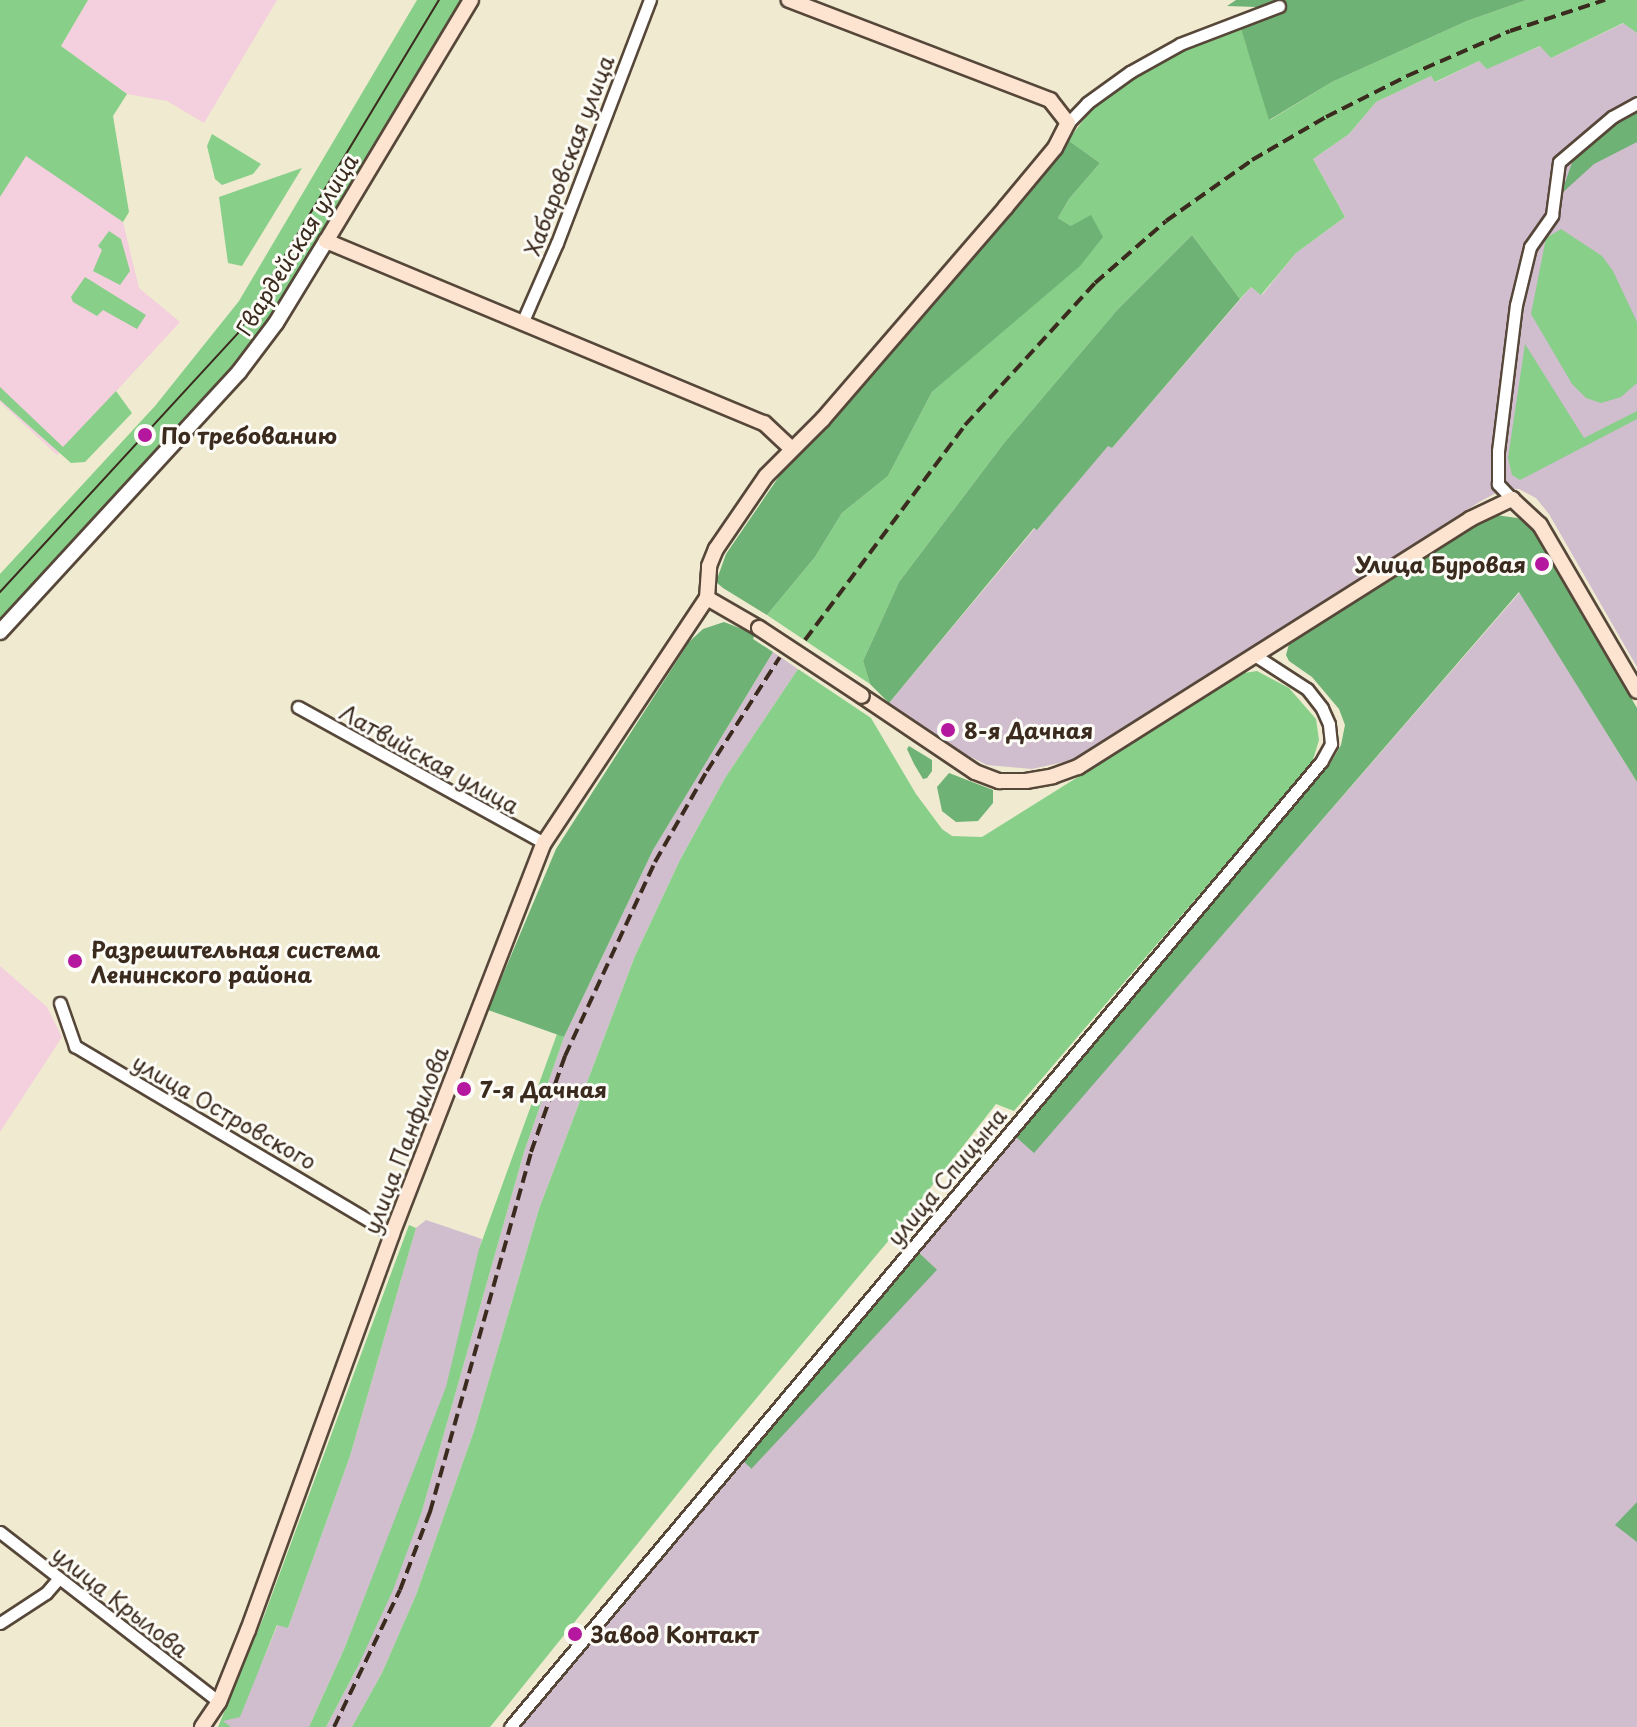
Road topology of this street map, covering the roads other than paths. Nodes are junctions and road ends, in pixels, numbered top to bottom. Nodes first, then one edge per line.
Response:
1 (471, 0) edge
2 (650, 0) edge
3 (789, 0) edge
4 (1279, 6) dead end
5 (1637, 103) edge
6 (1068, 123) junction
7 (326, 241) junction
8 (522, 323) junction
9 (791, 448) junction
10 (1512, 499) junction
11 (707, 598) junction
12 (0, 632) edge
13 (1256, 656) junction
14 (1637, 691) edge
15 (298, 707) dead end
16 (544, 843) junction
17 (60, 1003) dead end
18 (392, 1234) junction
19 (0, 1532) edge
20 (58, 1579) junction
21 (0, 1623) edge
22 (219, 1702) junction
23 (202, 1727) edge
24 (510, 1727) edge

1 - 7 main road, Гвардейская улица
2 - 8 street, Хабаровская улица
3 - 6 main road
4 - 6 street
5 - 10 street
6 - 9 main road
7 - 8 main road
7 - 12 street, Гвардейская улица
8 - 9 main road
9 - 11 main road
10 - 13 main road
10 - 14 main road
11 - 13 main road, bridge
11 - 16 main road, улица Панфилова
13 - 24 street, улица Спицына
15 - 16 street, Латвийская улица
16 - 18 main road, улица Панфилова
17 - 18 street, улица Островского
18 - 22 main road, улица Панфилова
19 - 20 street, улица Крылова
20 - 21 street
20 - 22 street, улица Крылова
22 - 23 main road, улица Панфилова

